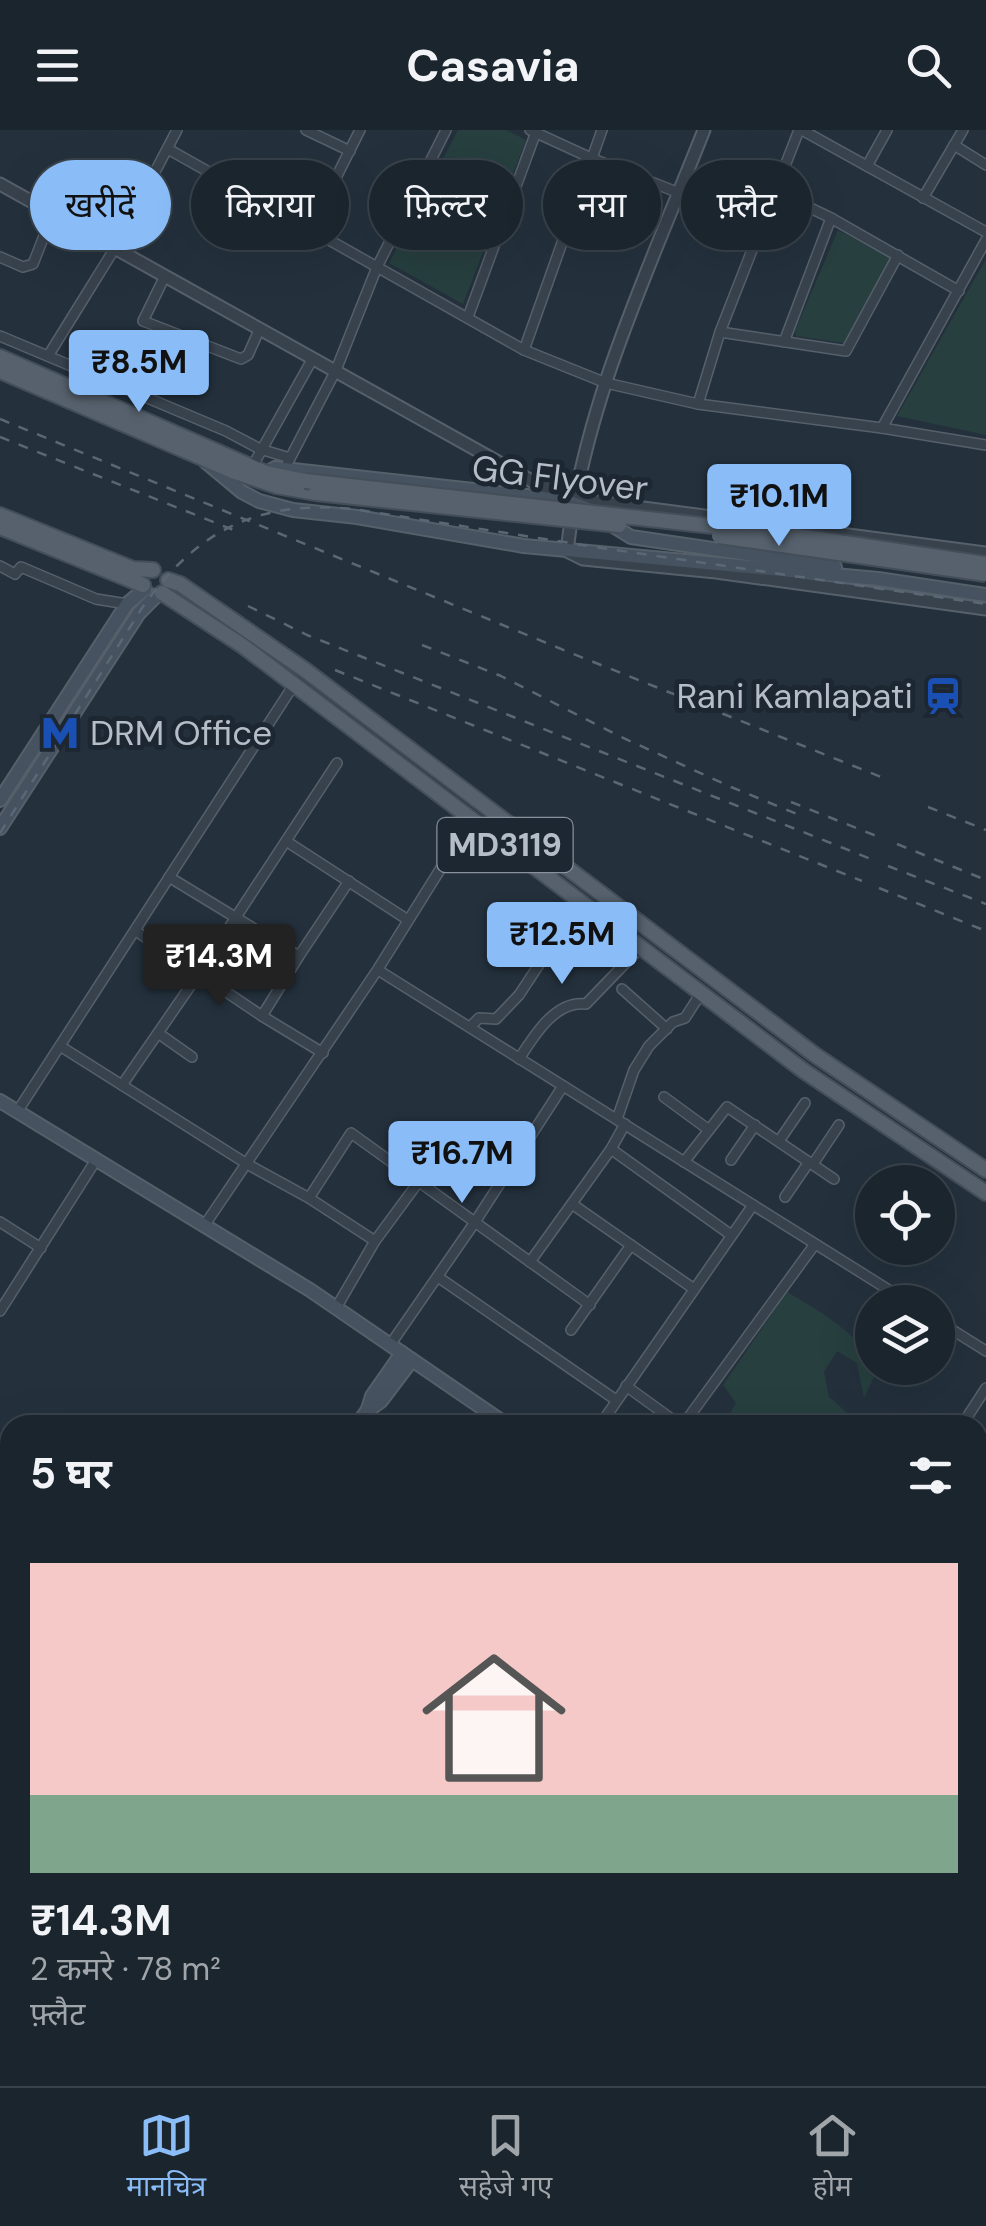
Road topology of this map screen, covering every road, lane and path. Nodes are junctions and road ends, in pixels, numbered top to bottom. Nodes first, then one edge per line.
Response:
1 (177, 130) edge
2 (306, 130) edge
3 (360, 130) edge
4 (446, 130) edge
5 (602, 130) edge
6 (704, 130) edge
7 (801, 130) edge
8 (887, 130) edge
9 (963, 130) edge
10 (533, 131) edge
11 (954, 145) junction
12 (168, 149) junction
13 (350, 151) junction
14 (591, 158) junction
15 (162, 160) edge
16 (346, 160) edge
17 (788, 160) edge
18 (191, 162) edge
19 (986, 165) edge
20 (866, 166) junction
21 (0, 184) edge
22 (679, 193) junction
23 (923, 198) junction
24 (30, 201) edge
25 (812, 209) edge
26 (831, 218) junction
27 (986, 232) edge
28 (986, 240) edge
29 (38, 250) edge
30 (114, 250) edge
31 (119, 250) edge
32 (345, 250) edge
33 (752, 250) edge
34 (898, 256) junction
35 (0, 257) edge
36 (377, 267) junction
37 (166, 276) junction
38 (959, 291) junction
39 (468, 318) junction
40 (260, 328) junction
41 (720, 332) junction
42 (0, 336) edge
43 (784, 342) junction
44 (524, 350) junction
45 (48, 356) junction
46 (0, 357) edge
47 (314, 358) junction
48 (336, 370) junction
49 (11, 371) edge
50 (604, 382) junction
51 (698, 404) junction
52 (882, 428) junction
53 (986, 445) edge
54 (260, 449) junction
55 (200, 458) junction
56 (287, 464) junction
57 (259, 470) junction
58 (574, 501) junction
59 (0, 516) edge
60 (0, 526) edge
61 (567, 550) junction
62 (986, 553) edge
63 (986, 564) edge
64 (0, 566) edge
65 (986, 574) edge
66 (155, 589) junction
67 (986, 592) edge
68 (127, 604) junction
69 (986, 609) edge
70 (293, 686) junction
71 (337, 762) dead end
72 (468, 794) junction
73 (0, 800) edge
74 (456, 809) junction
75 (0, 828) edge
76 (286, 841) junction
77 (446, 860) dead end
78 (169, 877) junction
79 (349, 880) junction
80 (236, 918) junction
81 (408, 920) junction
82 (136, 931) junction
83 (641, 947) junction
84 (298, 956) junction
85 (566, 956) dead end
86 (378, 970) junction
87 (200, 972) junction
88 (622, 989) dead end
89 (701, 993) junction
90 (262, 1016) junction
91 (470, 1027) junction
92 (668, 1030) junction
93 (158, 1033) junction
94 (60, 1046) junction
95 (192, 1057) dead end
96 (319, 1058) junction
97 (519, 1059) junction
98 (122, 1085) junction
99 (563, 1086) junction
100 (664, 1097) dead end
101 (0, 1101) edge
102 (805, 1103) dead end
103 (18, 1112) junction
104 (621, 1122) junction
105 (754, 1125) junction
106 (839, 1125) dead end
107 (709, 1130) junction
108 (779, 1142) junction
109 (611, 1149) junction
110 (438, 1157) dead end
111 (96, 1160) junction
112 (731, 1160) dead end
113 (684, 1162) junction
114 (810, 1163) junction
115 (247, 1164) junction
116 (986, 1170) edge
117 (834, 1179) dead end
118 (418, 1182) junction
119 (986, 1194) edge
120 (785, 1196) dead end
121 (309, 1198) junction
122 (572, 1204) junction
123 (754, 1205) junction
124 (0, 1222) edge
125 (475, 1222) junction
126 (204, 1226) junction
127 (731, 1235) junction
128 (376, 1241) junction
129 (815, 1244) junction
130 (630, 1245) junction
131 (41, 1248) junction
132 (530, 1262) junction
133 (438, 1276) junction
134 (881, 1285) edge
135 (694, 1289) junction
136 (590, 1305) junction
137 (1, 1308) edge
138 (336, 1308) junction
139 (571, 1330) dead end
140 (955, 1332) edge
141 (390, 1345) junction
142 (986, 1352) edge
143 (407, 1356) junction
144 (626, 1386) junction
145 (986, 1388) edge
146 (616, 1400) junction
147 (364, 1415) edge
148 (493, 1415) edge
149 (606, 1415) edge
150 (667, 1415) edge
151 (688, 1415) edge
152 (968, 1415) edge

1 - 12 street
2 - 13 street
3 - 13 street
4 - 36 street
5 - 14 street
6 - 22 street
7 - 17 street
7 - 20 street
8 - 20 street
9 - 11 street
10 - 14 street
10 - 39 street
11 - 19 street
11 - 23 street
12 - 15 street
12 - 18 street
13 - 16 street
14 - 22 street
14 - 44 street
20 - 23 street
21 - 24 street
22 - 50 street
23 - 27 street
25 - 26 street
26 - 34 street
26 - 43 street
28 - 38 street
29 - 35 street
30 - 45 street
31 - 37 street
32 - 36 street
33 - 41 street
34 - 38 street
34 - 43 street
36 - 39 street
36 - 48 street
37 - 40 street
37 - 40 street
38 - 52 street
39 - 44 street
40 - 47 street
41 - 43 street
41 - 51 street
42 - 45 street
44 - 50 street
45 - 54 street
46 - 49 main road
47 - 48 street
47 - 54 street
48 - 56 street
48 - 58 street
49 - 55 main road, GG Flyover
49 - 57 main road, GG Flyover
50 - 51 street
50 - 58 street
51 - 52 street
52 - 53 street
54 - 56 street
54 - 57 street
55 - 61 main road
55 - 65 main road, GG Flyover, bridge
56 - 57 main road
56 - 58 main road
57 - 63 main road, GG Flyover, bridge
58 - 61 street
58 - 62 street
58 - 67 main road
59 - 66 main road
60 - 66 main road, MD3119
61 - 67 main road
61 - 69 street
64 - 68 street
66 - 68 main road
66 - 70 main road, MD3119
66 - 72 main road, MD3119
66 - 75 main road
68 - 73 main road
70 - 74 main road, MD3119
70 - 78 street
71 - 76 street
72 - 74 main road
72 - 116 main road, MD3119
74 - 83 main road, MD3119
76 - 79 street
76 - 80 street
77 - 81 street
78 - 80 street
78 - 82 street
79 - 81 street
79 - 84 street
80 - 84 street
80 - 87 street
81 - 86 street
82 - 87 street
82 - 94 street
83 - 89 main road, MD3119
83 - 97 street
84 - 90 street
85 - 91 street
86 - 91 street
86 - 96 street
87 - 90 street
87 - 93 street
88 - 92 street
89 - 92 street
89 - 119 main road, MD3119
90 - 96 street
91 - 97 street
92 - 104 street
93 - 95 street
93 - 98 street
94 - 98 street
94 - 103 street
96 - 115 street
97 - 99 street
98 - 115 street
99 - 104 street
99 - 125 street
100 - 107 street
101 - 103 main road
102 - 108 street
103 - 111 main road
104 - 109 street
104 - 113 street
105 - 107 street
105 - 108 street
105 - 112 street
106 - 114 street
107 - 113 street
108 - 114 street
109 - 122 street
109 - 127 street
110 - 118 street
111 - 126 main road
111 - 131 street
113 - 123 street
114 - 117 street
114 - 120 street
115 - 121 street
115 - 126 street
118 - 121 street
118 - 125 street
118 - 128 street
121 - 128 street
122 - 130 street
122 - 132 street
123 - 127 street
123 - 129 street
124 - 131 street
125 - 132 street
125 - 133 street
126 - 138 main road
127 - 135 street
128 - 138 street
129 - 134 street
129 - 151 street
130 - 135 street
130 - 136 street
131 - 137 street
132 - 136 street
133 - 141 street
133 - 146 street
135 - 144 street
136 - 139 street
138 - 141 main road
140 - 142 street
141 - 143 main road
143 - 147 main road
143 - 148 main road
144 - 146 street
144 - 150 street
145 - 152 street
146 - 149 street

